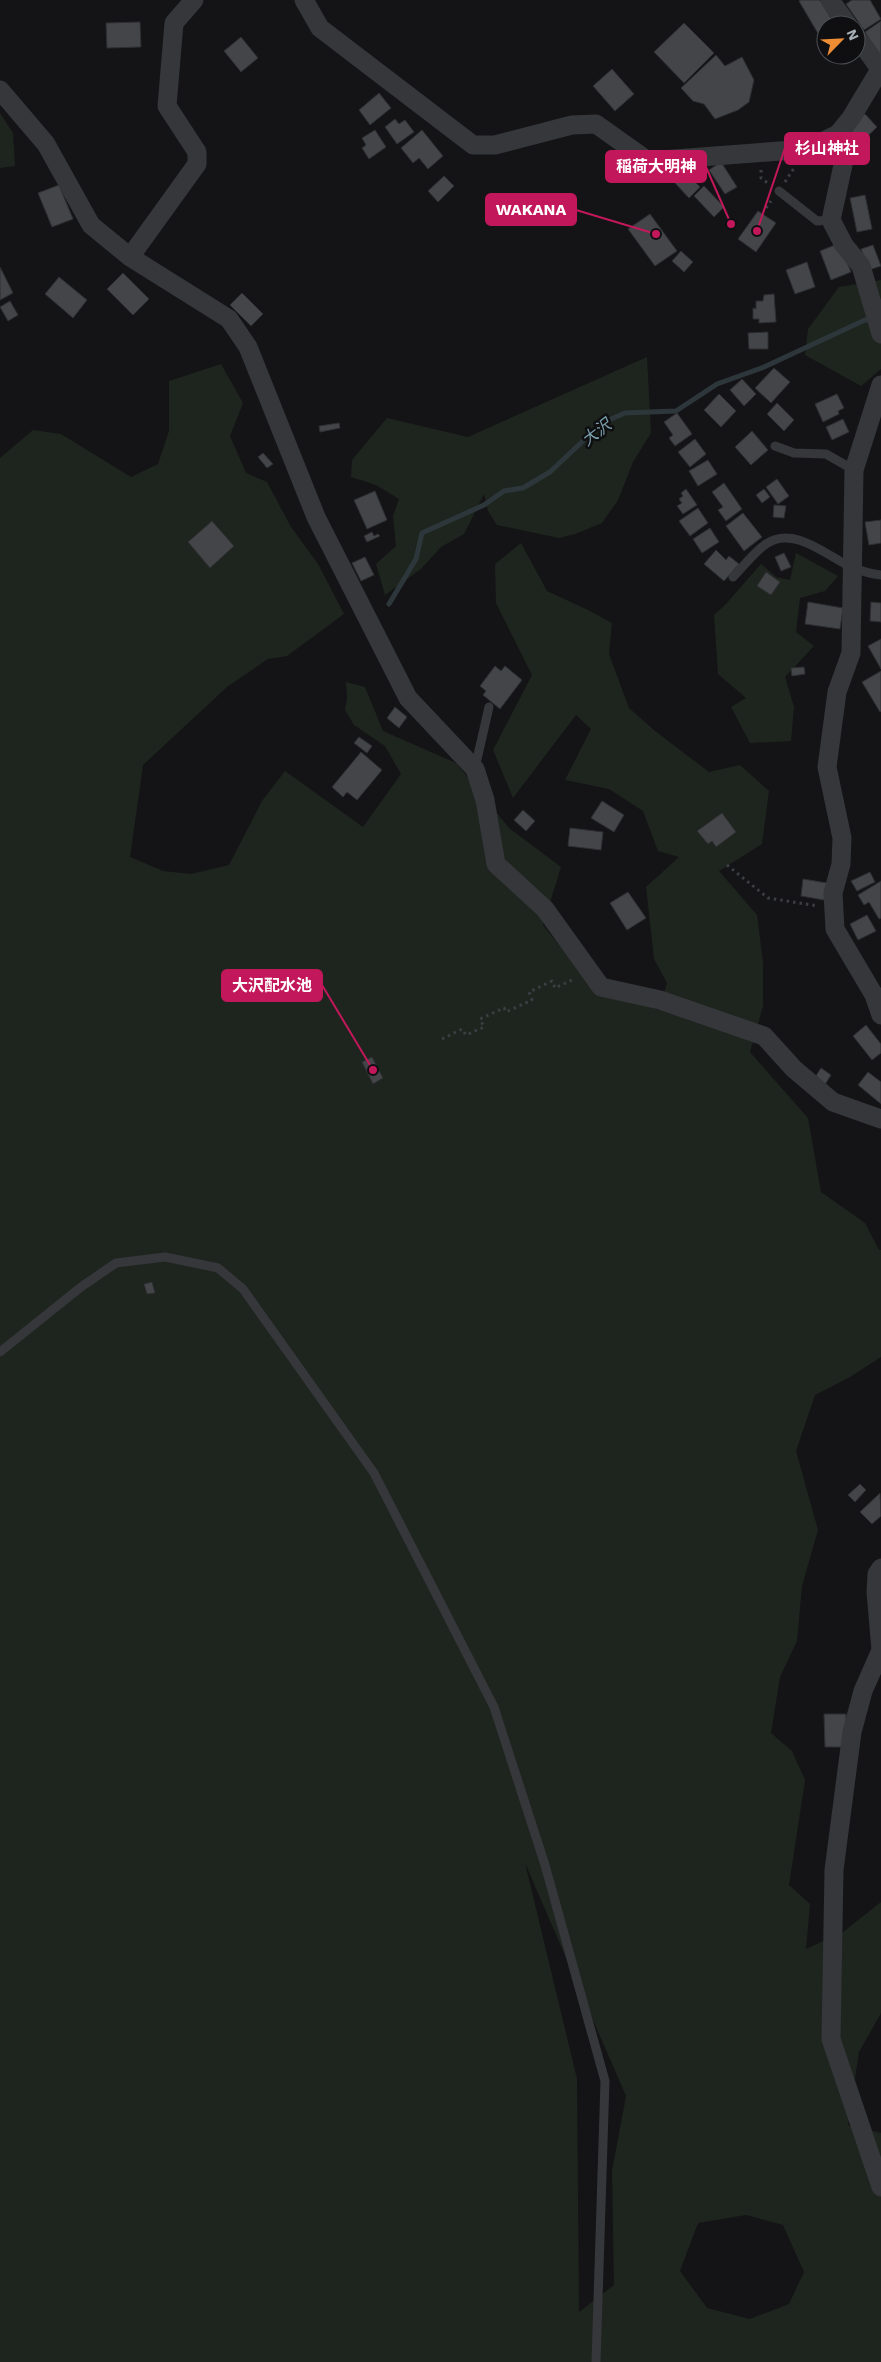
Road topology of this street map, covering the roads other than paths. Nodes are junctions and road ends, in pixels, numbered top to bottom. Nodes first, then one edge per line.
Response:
1 (194, 0) edge
2 (304, 0) edge
3 (830, 0) edge
4 (841, 15) edge
5 (866, 50) edge
6 (880, 69) edge
7 (0, 90) edge
8 (838, 134) junction
9 (779, 190) road end
10 (831, 220) junction
11 (130, 257) junction
12 (881, 334) edge
13 (881, 385) edge
14 (775, 446) dead end
15 (854, 470) junction
16 (852, 567) junction
17 (881, 575) edge
18 (734, 577) dead end
19 (489, 707) dead end
20 (475, 769) junction
21 (881, 1015) edge
22 (881, 1119) edge
23 (0, 1352) edge
24 (881, 1568) edge
25 (881, 2187) edge
26 (596, 2362) edge

1 - 11 street
2 - 8 street
3 - 4 street
5 - 6 street
6 - 8 street
7 - 11 street
8 - 10 street
9 - 10 lane
10 - 12 street
11 - 20 street
13 - 15 street
14 - 15 lane
15 - 16 street
16 - 17 lane
16 - 18 lane
16 - 21 street
19 - 20 lane
20 - 22 street
23 - 26 lane
24 - 25 street

